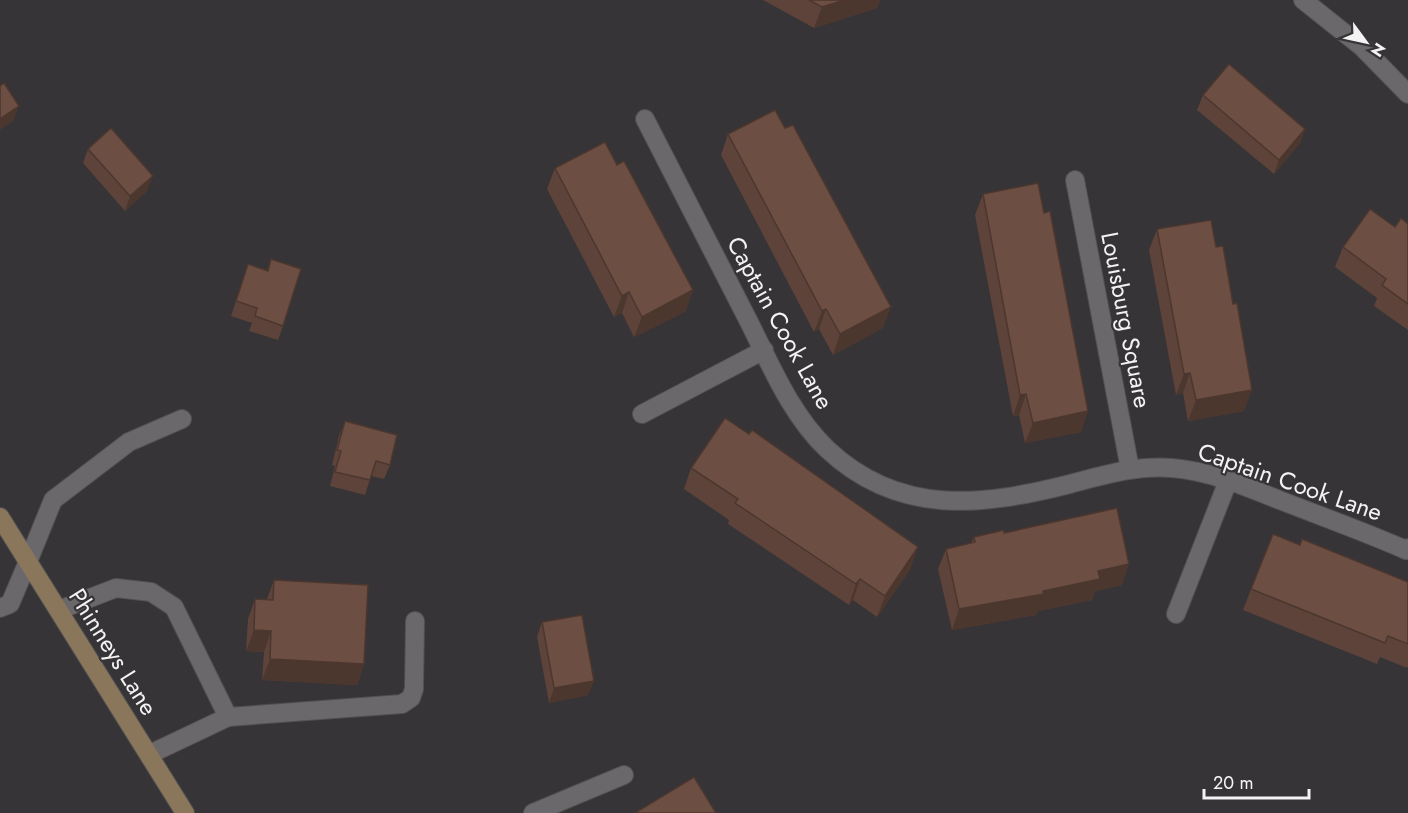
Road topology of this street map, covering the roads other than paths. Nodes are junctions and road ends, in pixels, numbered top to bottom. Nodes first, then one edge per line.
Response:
1 (1303, 0) edge
2 (1408, 94) edge
3 (645, 119) dead end
4 (1075, 180) dead end
5 (764, 351) junction
6 (642, 414) dead end
7 (182, 418) dead end
8 (1130, 469) junction
9 (1228, 481) junction
10 (0, 517) edge
11 (1407, 550) edge
12 (27, 564) junction
13 (0, 608) edge
14 (58, 610) junction
15 (1176, 614) dead end
16 (415, 621) dead end
17 (228, 717) junction
18 (150, 753) junction
19 (624, 775) dead end
20 (185, 813) edge
21 (533, 813) edge

1 - 2 street
3 - 5 street, Captain Cook Lane
4 - 8 street, Louisburg Square
5 - 6 street
5 - 8 street, Captain Cook Lane
7 - 12 street
8 - 9 street, Captain Cook Lane
9 - 11 street, Captain Cook Lane
9 - 15 street
10 - 12 main road, Phinneys Lane
12 - 13 street
12 - 14 main road, Phinneys Lane
14 - 17 street
14 - 18 main road, Phinneys Lane
16 - 17 street
17 - 18 street
18 - 20 main road, Phinneys Lane
19 - 21 street

